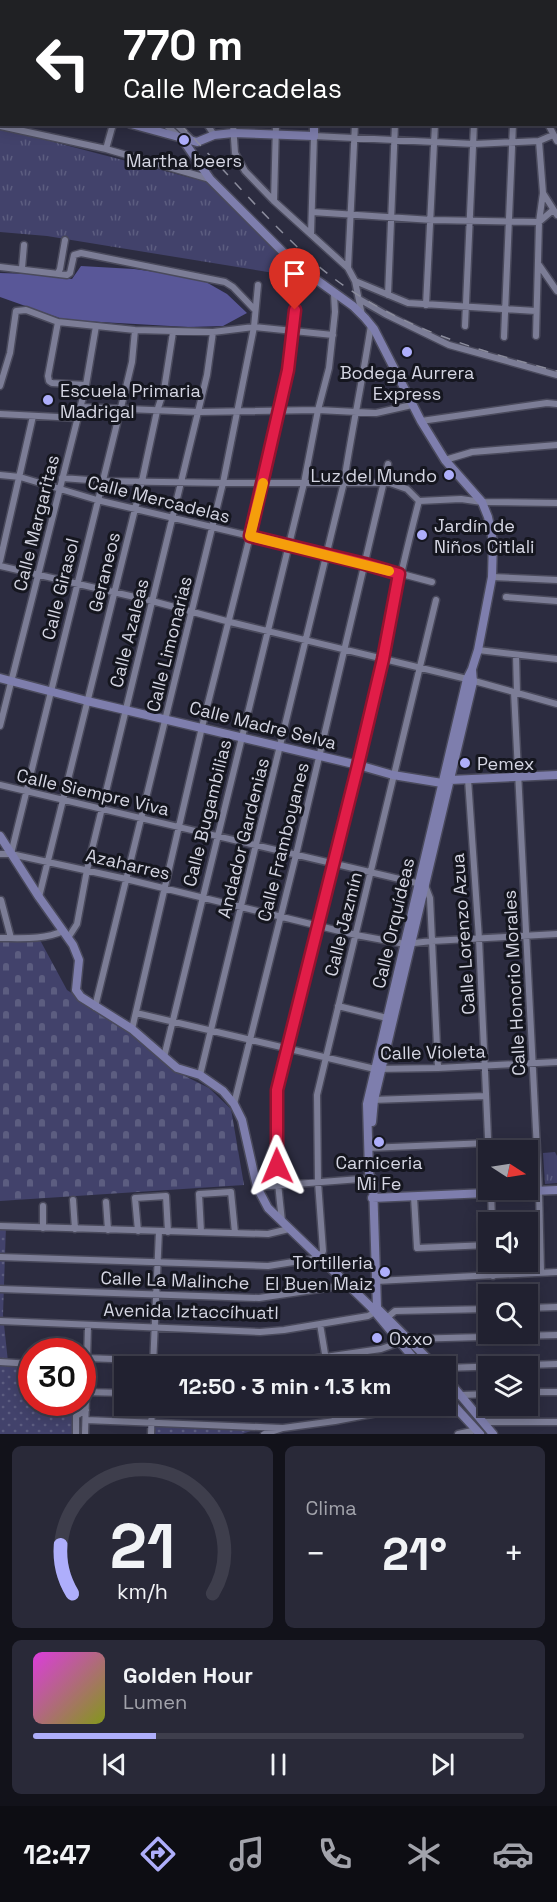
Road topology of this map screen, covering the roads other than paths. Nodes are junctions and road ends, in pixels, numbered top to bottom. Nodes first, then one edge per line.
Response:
1 (0, 126) edge
2 (112, 126) edge
3 (138, 126) edge
4 (167, 126) edge
5 (178, 126) edge
6 (208, 126) edge
7 (314, 126) edge
8 (356, 126) edge
9 (395, 126) edge
10 (435, 126) edge
11 (474, 126) edge
12 (513, 126) edge
13 (233, 129) edge
14 (276, 129) edge
15 (214, 135) junction
16 (314, 136) junction
17 (355, 137) junction
18 (555, 138) edge
19 (394, 139) junction
20 (183, 140) junction
21 (194, 141) junction
22 (539, 141) junction
23 (434, 142) junction
24 (513, 143) junction
25 (474, 144) junction
26 (106, 149) junction
27 (210, 179) junction
28 (543, 193) junction
29 (274, 201) junction
30 (312, 212) junction
31 (555, 212) edge
32 (352, 214) junction
33 (391, 217) junction
34 (432, 220) junction
35 (470, 221) junction
36 (508, 222) junction
37 (539, 222) junction
38 (311, 234) junction
39 (65, 240) dead end
40 (24, 245) dead end
41 (296, 265) junction
42 (539, 265) junction
43 (0, 267) edge
44 (22, 268) junction
45 (348, 268) junction
46 (58, 273) junction
47 (355, 281) junction
48 (258, 285) dead end
49 (557, 291) edge
50 (334, 294) junction
51 (388, 295) junction
52 (359, 299) junction
53 (426, 305) junction
54 (466, 308) junction
55 (255, 310) junction
56 (505, 310) junction
57 (536, 311) junction
58 (362, 315) junction
59 (58, 322) junction
60 (371, 325) junction
61 (96, 326) junction
62 (465, 326) dead end
63 (254, 327) junction
64 (135, 330) junction
65 (292, 330) junction
66 (173, 332) junction
67 (213, 332) junction
68 (333, 335) junction
69 (536, 336) dead end
70 (504, 337) dead end
71 (557, 375) edge
72 (0, 383) edge
73 (86, 385) junction
74 (557, 404) edge
75 (412, 405) junction
76 (80, 407) junction
77 (120, 410) junction
78 (239, 410) junction
79 (318, 410) junction
80 (158, 411) junction
81 (278, 411) junction
82 (198, 412) junction
83 (354, 413) junction
84 (0, 414) edge
85 (33, 416) junction
86 (77, 418) junction
87 (420, 421) junction
88 (557, 445) edge
89 (445, 460) junction
90 (388, 464) dead end
91 (0, 475) edge
92 (20, 477) junction
93 (62, 478) junction
94 (102, 481) junction
95 (142, 481) junction
96 (182, 482) junction
97 (344, 482) junction
98 (384, 482) junction
99 (223, 483) junction
100 (263, 483) junction
101 (304, 483) junction
102 (60, 490) junction
103 (97, 500) junction
104 (419, 501) junction
105 (482, 502) junction
106 (557, 503) edge
107 (136, 508) junction
108 (173, 517) junction
109 (213, 528) junction
110 (250, 536) junction
111 (289, 546) junction
112 (327, 554) junction
113 (0, 561) edge
114 (365, 564) junction
115 (0, 566) edge
116 (399, 574) junction
117 (39, 576) junction
118 (492, 577) junction
119 (557, 580) edge
120 (432, 582) dead end
121 (76, 585) junction
122 (114, 592) junction
123 (506, 597) dead end
124 (436, 600) dead end
125 (152, 601) junction
126 (557, 601) edge
127 (192, 611) junction
128 (230, 622) junction
129 (267, 631) junction
130 (307, 640) junction
131 (345, 649) junction
132 (478, 650) junction
133 (516, 655) junction
134 (383, 659) junction
135 (557, 659) edge
136 (420, 668) junction
137 (0, 678) edge
138 (11, 680) junction
139 (470, 680) junction
140 (50, 691) junction
141 (515, 693) junction
142 (87, 701) junction
143 (557, 704) edge
144 (126, 709) junction
145 (166, 719) junction
146 (0, 726) edge
147 (202, 727) junction
148 (242, 736) junction
149 (281, 746) junction
150 (319, 756) junction
151 (358, 765) junction
152 (393, 775) junction
153 (519, 775) junction
154 (557, 775) edge
155 (468, 779) junction
156 (446, 782) junction
157 (0, 785) edge
158 (26, 792) junction
159 (64, 800) junction
160 (102, 809) junction
161 (141, 819) junction
162 (180, 828) junction
163 (217, 836) junction
164 (0, 837) edge
165 (255, 846) junction
166 (0, 854) edge
167 (10, 854) junction
168 (296, 855) junction
169 (47, 862) junction
170 (333, 864) junction
171 (87, 870) junction
172 (371, 873) junction
173 (126, 879) junction
174 (422, 884) junction
175 (166, 888) junction
176 (39, 897) junction
177 (202, 898) junction
178 (1, 900) edge
179 (242, 907) junction
180 (280, 917) junction
181 (318, 926) junction
182 (66, 934) junction
183 (557, 934) edge
184 (356, 935) junction
185 (527, 936) junction
186 (0, 938) edge
187 (11, 938) junction
188 (479, 939) junction
189 (432, 940) junction
190 (408, 943) junction
191 (338, 1006) junction
192 (96, 1007) junction
193 (136, 1013) junction
194 (387, 1018) junction
195 (172, 1021) junction
196 (132, 1029) junction
197 (212, 1030) junction
198 (250, 1039) junction
199 (287, 1048) junction
200 (164, 1057) junction
201 (326, 1058) junction
202 (557, 1062) edge
203 (533, 1064) junction
204 (486, 1066) junction
205 (438, 1068) junction
206 (378, 1069) junction
207 (200, 1075) junction
208 (486, 1096) junction
209 (371, 1100) junction
210 (234, 1104) junction
211 (488, 1140) edge
212 (478, 1143) edge
213 (370, 1148) junction
214 (372, 1181) junction
215 (318, 1182) junction
216 (278, 1185) junction
217 (257, 1186) junction
218 (539, 1190) junction
219 (557, 1190) edge
220 (478, 1192) edge
221 (414, 1197) junction
222 (372, 1198) junction
223 (74, 1200) dead end
224 (106, 1202) dead end
225 (42, 1206) dead end
226 (0, 1226) edge
227 (285, 1226) junction
228 (43, 1228) junction
229 (75, 1229) junction
230 (108, 1230) junction
231 (138, 1231) junction
232 (159, 1231) junction
233 (168, 1232) junction
234 (201, 1232) junction
235 (235, 1233) junction
236 (478, 1245) edge
237 (0, 1257) edge
238 (319, 1258) junction
239 (158, 1263) junction
240 (493, 1272) edge
241 (541, 1272) junction
242 (557, 1272) edge
243 (493, 1276) junction
244 (376, 1281) junction
245 (347, 1285) junction
246 (0, 1289) edge
247 (156, 1294) junction
248 (557, 1307) edge
249 (538, 1308) edge
250 (478, 1309) edge
251 (378, 1312) junction
252 (0, 1321) edge
253 (320, 1324) junction
254 (88, 1325) junction
255 (155, 1328) junction
256 (557, 1335) edge
257 (87, 1338) edge
258 (405, 1340) junction
259 (153, 1356) edge
260 (325, 1356) joint
261 (414, 1356) edge
262 (423, 1356) edge
263 (96, 1359) edge
264 (114, 1360) edge
265 (0, 1362) edge
266 (18, 1363) edge
267 (557, 1364) edge
268 (456, 1368) edge
269 (456, 1389) edge
270 (96, 1392) edge
271 (538, 1392) edge
272 (557, 1392) edge
273 (114, 1393) edge
274 (478, 1394) edge
275 (462, 1395) junction
276 (456, 1396) edge
277 (456, 1409) edge
278 (75, 1416) edge
279 (86, 1416) edge
280 (151, 1416) edge
281 (334, 1416) edge
282 (361, 1416) edge
283 (86, 1420) junction
284 (335, 1421) junction
285 (151, 1422) junction
286 (484, 1422) junction
287 (557, 1422) edge
288 (283, 1428) junction
289 (478, 1432) edge
290 (76, 1434) edge
291 (85, 1434) edge
292 (151, 1434) edge
293 (264, 1434) edge
294 (458, 1434) edge
295 (493, 1434) edge

1 - 26 street
2 - 26 street
3 - 20 street
4 - 20 street
5 - 21 street
6 - 15 street
7 - 16 street
8 - 17 street
9 - 19 street
10 - 23 street
11 - 25 street
12 - 24 street
13 - 14 street
13 - 15 street
13 - 29 street
14 - 16 street
14 - 29 street
15 - 21 street
16 - 17 street
16 - 30 street
17 - 19 street
17 - 32 street
18 - 22 street
19 - 23 street
19 - 33 street
20 - 21 street
20 - 27 street, Calle Orquídeas
22 - 24 street
22 - 28 street
23 - 25 street
23 - 34 street
24 - 25 street
24 - 36 street
25 - 35 street
26 - 27 street
27 - 41 street, Calle Orquídeas
28 - 31 street
28 - 37 street
29 - 38 street
30 - 32 street
30 - 38 street
31 - 37 street
32 - 33 street
32 - 45 street
33 - 34 street
33 - 51 street
34 - 35 street
34 - 53 street
35 - 36 street
35 - 54 street
36 - 37 street
36 - 56 street
37 - 42 street
38 - 45 street
39 - 46 street
40 - 44 street
41 - 50 street, Calle Orquídeas
41 - 65 street
42 - 49 street
42 - 57 street
43 - 44 street
44 - 46 street
45 - 47 street
46 - 55 street
47 - 51 street
47 - 52 street
48 - 55 street, Calle Limonarias
50 - 58 street, Calle Orquídeas
50 - 68 street, Calle Bugambilias
51 - 53 street
52 - 58 street
52 - 71 street
53 - 54 street
54 - 56 street
54 - 62 street
55 - 63 street, Calle Limonarias
56 - 57 street
56 - 70 street
57 - 69 street
58 - 60 street, Calle Orquídeas
59 - 61 street
59 - 72 street
59 - 73 street
60 - 75 street, Calle Orquídeas
60 - 83 street, Andador Gardenias
61 - 64 street
61 - 73 street, Calle Margaritas
63 - 65 street
63 - 67 street
63 - 78 street, Calle Limonarias
64 - 66 street
64 - 77 street, Calle Girasol
65 - 68 street
65 - 81 street
66 - 67 street
66 - 80 street, Geraneos
67 - 82 street, Calle Azaleas
68 - 79 street, Calle Bugambilias
73 - 76 street, Calle Margaritas
74 - 87 street
75 - 83 street
75 - 87 street, Calle Orquídeas
76 - 77 street
76 - 86 street, Calle Margaritas
77 - 80 street
77 - 94 street, Calle Girasol
78 - 81 street
78 - 82 street
78 - 99 street, Calle Limonarias
79 - 81 street
79 - 83 street
79 - 101 street, Calle Bugambilias
80 - 82 street
80 - 95 street, Geraneos
81 - 100 street
82 - 96 street, Calle Azaleas
83 - 97 street, Andador Gardenias
84 - 85 street
85 - 86 street
85 - 92 street
86 - 93 street, Calle Margaritas
87 - 89 street, Calle Orquídeas
88 - 89 street
89 - 105 street, Calle Orquídeas
90 - 98 street, Calle Framboyanes
91 - 92 street, Calle Mercadelas
92 - 102 street, Calle Mercadelas
92 - 113 street
93 - 94 street
93 - 102 street, Calle Margaritas
94 - 95 street
94 - 103 street, Calle Girasol
95 - 96 street
95 - 107 street, Geraneos
96 - 99 street
96 - 108 street, Calle Azaleas
97 - 98 street
97 - 101 street
97 - 112 street, Andador Gardenias
98 - 104 street
98 - 114 street, Calle Framboyanes
99 - 100 street
99 - 109 street, Calle Limonarias
100 - 101 street
100 - 110 street
101 - 111 street, Calle Bugambilias
102 - 103 street, Calle Mercadelas
102 - 117 street, Calle Margaritas
103 - 107 street, Calle Mercadelas
103 - 121 street, Calle Girasol
104 - 105 street
104 - 116 street
105 - 106 street
105 - 118 street, Calle Orquídeas
107 - 108 street, Calle Mercadelas
107 - 122 street, Geraneos
108 - 109 street, Calle Mercadelas
108 - 125 street, Calle Azaleas
109 - 110 street, Calle Mercadelas
109 - 127 street, Calle Limonarias
110 - 111 street, Calle Mercadelas
110 - 128 street
111 - 112 street, Calle Mercadelas
111 - 129 street, Calle Bugambilias
112 - 114 street, Calle Mercadelas
112 - 130 street, Andador Gardenias
114 - 116 street, Calle Mercadelas
114 - 131 street, Calle Framboyanes
115 - 117 street
116 - 120 street, Calle Mercadelas
116 - 134 street
117 - 121 street
117 - 138 street, Calle Margaritas
118 - 119 street
118 - 132 street, Calle Orquídeas
121 - 122 street
121 - 140 street, Calle Girasol
122 - 125 street
122 - 142 street, Geraneos
123 - 126 street
124 - 136 street, Calle Jazmín
125 - 127 street
125 - 144 street, Calle Azaleas
127 - 128 street
127 - 145 street, Calle Limonarias
128 - 129 street
128 - 147 street
129 - 130 street
129 - 148 street, Calle Bugambilias
130 - 131 street
130 - 149 street, Andador Gardenias
131 - 134 street
131 - 150 street, Calle Framboyanes
132 - 133 street
132 - 139 street, Calle Orquídeas
133 - 135 street
133 - 141 street, Calle Honorio Morales
134 - 136 street
134 - 151 street
136 - 139 street
136 - 152 street, Calle Jazmín
137 - 138 street, Calle Madre Selva
138 - 140 street, Calle Madre Selva
138 - 146 street, Calle Margaritas
139 - 141 street
139 - 156 street, Calle Orquídeas
140 - 142 street, Calle Madre Selva
140 - 158 street, Calle Girasol
141 - 143 street
141 - 153 street, Calle Honorio Morales
142 - 144 street, Calle Madre Selva
142 - 159 street, Geraneos
144 - 145 street, Calle Madre Selva
144 - 160 street, Calle Azaleas
145 - 147 street, Calle Madre Selva
145 - 161 street, Calle Limonarias
147 - 148 street, Calle Madre Selva
147 - 162 street
148 - 149 street, Calle Madre Selva
148 - 163 street, Calle Bugambilias
149 - 150 street, Calle Madre Selva
149 - 165 street, Andador Gardenias
150 - 151 street, Calle Madre Selva
150 - 168 street, Calle Framboyanes
151 - 152 street, Calle Madre Selva
151 - 170 street
152 - 156 street, Calle Madre Selva
152 - 172 street, Calle Jazmín
153 - 154 street, Calle Madre Selva
153 - 155 street, Calle Madre Selva
153 - 185 street, Calle Honorio Morales
155 - 156 street, Calle Madre Selva
155 - 188 street, Calle Lorenzo Azua
156 - 174 street, Calle Orquídeas
157 - 158 street, Calle Siempre Viva
158 - 159 street, Calle Siempre Viva
158 - 167 street, Calle Girasol
159 - 160 street, Calle Siempre Viva
159 - 169 street, Geraneos
160 - 161 street, Calle Siempre Viva
160 - 171 street, Calle Azaleas
161 - 162 street, Calle Siempre Viva
161 - 173 street, Calle Limonarias
162 - 163 street, Calle Siempre Viva
162 - 175 street
163 - 165 street, Calle Siempre Viva
163 - 177 street, Calle Bugambilias
164 - 167 street
165 - 168 street, Calle Siempre Viva
165 - 179 street, Andador Gardenias
166 - 167 street, Azaharres
167 - 169 street, Azaharres
167 - 176 street
168 - 170 street, Calle Siempre Viva
168 - 180 street, Calle Framboyanes
169 - 171 street, Azaharres
169 - 176 street, Geraneos
170 - 172 street, Calle Siempre Viva
170 - 181 street
171 - 173 street, Azaharres
171 - 182 street, Calle Azaleas
172 - 174 street, Calle Siempre Viva
172 - 184 street, Calle Jazmín
173 - 175 street, Azaharres
173 - 192 street, Calle Limonarias
174 - 189 street
174 - 190 street, Calle Orquídeas
175 - 177 street, Azaharres
175 - 193 street
176 - 182 street
177 - 179 street, Azaharres
177 - 195 street, Calle Bugambilias
178 - 187 street
179 - 180 street, Azaharres
179 - 197 street, Andador Gardenias
180 - 181 street, Azaharres
180 - 198 street, Calle Framboyanes
181 - 184 street, Azaharres
181 - 199 street
182 - 187 street
182 - 192 street
183 - 185 street, Azaharres
184 - 190 street, Azaharres
184 - 191 street, Calle Jazmín
185 - 188 street, Azaharres
185 - 203 street, Calle Honorio Morales
186 - 187 street
188 - 189 street, Azaharres
188 - 204 street, Calle Lorenzo Azua
189 - 190 street, Azaharres
189 - 205 street
190 - 194 street, Calle Orquídeas
190 - 206 street, Calle Orquídeas
191 - 194 street
191 - 201 street, Calle Jazmín
192 - 196 street
193 - 195 street, Calle Violeta
193 - 196 street
194 - 206 street, Calle Orquídeas
195 - 197 street, Calle Violeta
195 - 200 street, Calle Bugambilias
196 - 200 street
197 - 198 street, Calle Violeta
197 - 207 street, Andador Gardenias
198 - 199 street, Calle Violeta
198 - 210 street, Calle Framboyanes
199 - 201 street, Calle Violeta
199 - 216 street
200 - 207 street
201 - 206 street, Calle Violeta
201 - 215 street, Calle Jazmín
202 - 203 street, Calle Violeta
203 - 204 street, Calle Violeta
203 - 218 street, Calle Honorio Morales
204 - 205 street, Calle Violeta
204 - 208 street, Calle Lorenzo Azua
205 - 206 street, Calle Violeta
206 - 209 street, Calle Orquídeas
207 - 210 street
208 - 209 street
208 - 211 street, Calle Lorenzo Azua
209 - 213 street, Calle Orquídeas
210 - 217 street
212 - 213 street
213 - 214 street, Calle Orquídeas
214 - 215 street
214 - 222 street, Calle Orquídeas
215 - 216 street
215 - 238 street, Calle Jazmín
216 - 217 street
216 - 227 street
217 - 227 street
218 - 219 street
218 - 241 street, Calle Honorio Morales
220 - 221 street
221 - 222 street
221 - 236 street
222 - 244 street, Calle Orquídeas
223 - 229 street
224 - 230 street
225 - 228 street
226 - 228 street
227 - 235 street
227 - 238 street
228 - 229 street
229 - 230 street
230 - 231 street
231 - 232 street
231 - 233 street
232 - 233 street
232 - 239 street
233 - 234 street
234 - 235 street
234 - 235 street
237 - 239 street
238 - 239 street
238 - 245 street
239 - 247 street
240 - 243 street
241 - 242 street
241 - 243 street
243 - 244 street
244 - 251 street, Calle Orquídeas
245 - 247 street, Calle La Malinche
245 - 251 street
246 - 247 street, Calle La Malinche
247 - 255 street
248 - 249 street
250 - 251 street, Avenida Iztaccíhuatl
251 - 253 street, Avenida Iztaccíhuatl
251 - 258 street
252 - 254 street, Avenida Iztaccíhuatl
253 - 255 street, Avenida Iztaccíhuatl
253 - 260 street
254 - 255 street, Avenida Iztaccíhuatl
254 - 257 street
255 - 259 street
256 - 258 street
258 - 260 street
258 - 261 street
258 - 262 street
263 - 264 street
265 - 266 street
267 - 268 street
269 - 275 street
270 - 273 street
271 - 272 street
274 - 275 street
275 - 276 street
275 - 286 street
277 - 289 street
278 - 290 street
279 - 283 street
280 - 285 street
281 - 284 street
282 - 284 street
283 - 285 street
283 - 291 street
284 - 288 street
285 - 288 street
285 - 292 street
286 - 287 street
286 - 295 street
288 - 293 street
289 - 294 street

